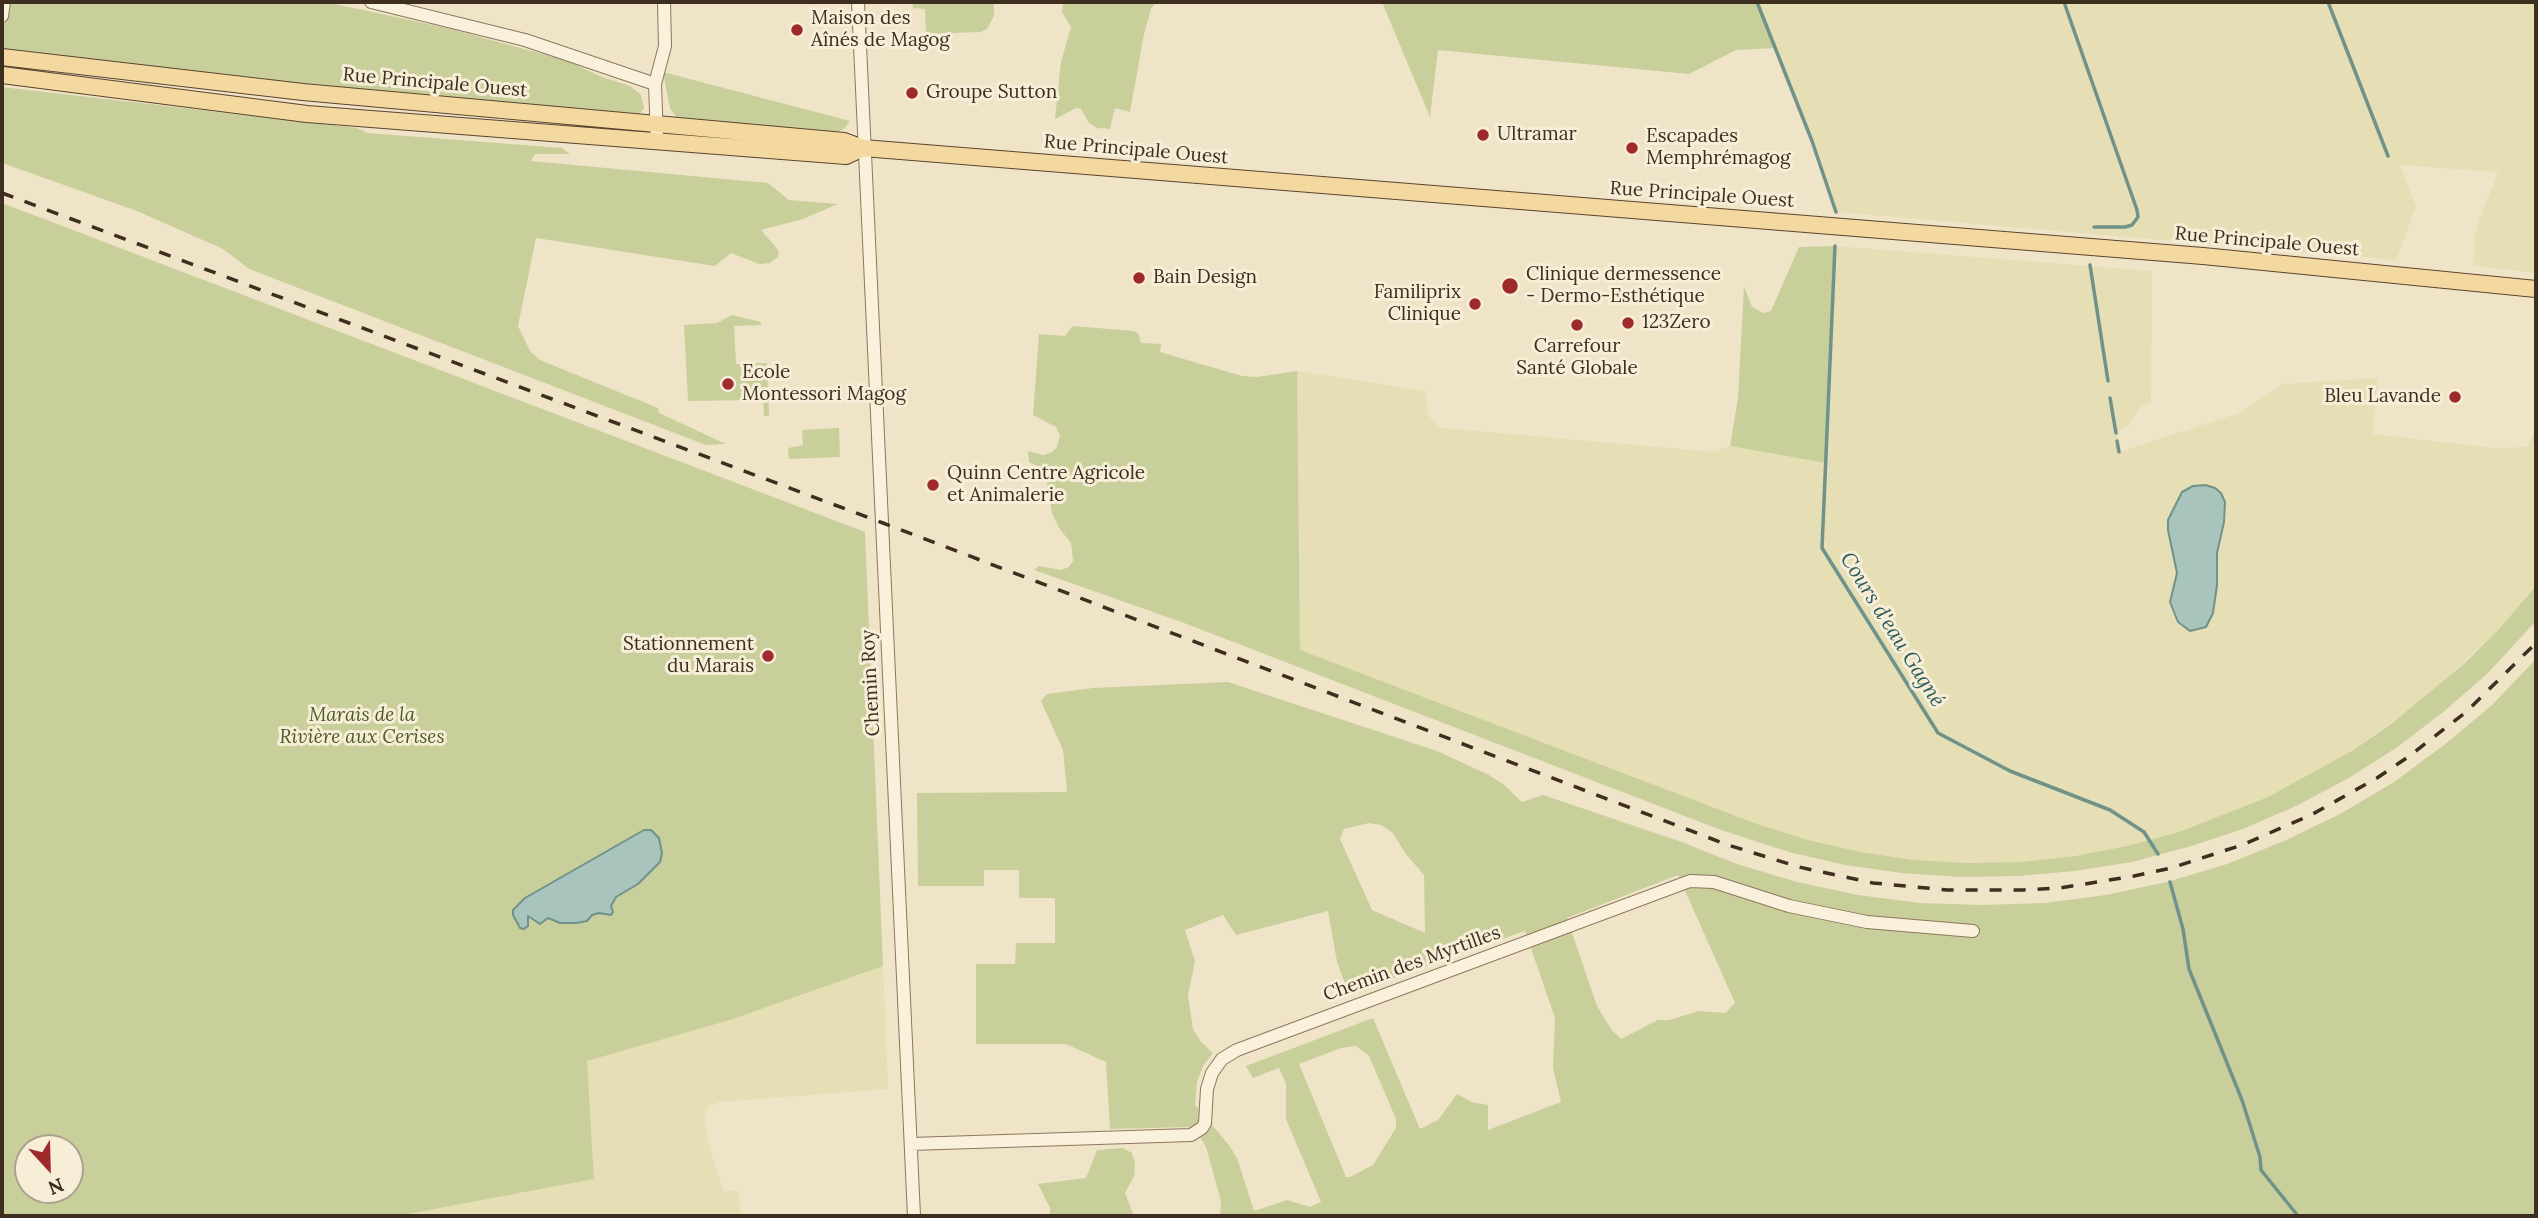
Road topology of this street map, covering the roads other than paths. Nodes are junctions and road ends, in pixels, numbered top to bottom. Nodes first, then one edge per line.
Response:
1 (4, 2) edge
2 (371, 2) edge
3 (664, 2) edge
4 (858, 2) edge
5 (2, 16) edge
6 (2, 57) edge
7 (2, 75) edge
8 (655, 84) junction
9 (657, 133) junction
10 (863, 148) junction
11 (2536, 289) edge
12 (1973, 931) dead end
13 (911, 1144) junction
14 (914, 1216) edge

1 - 5 street
2 - 8 street
3 - 8 street
4 - 10 street, Chemin Roy
6 - 9 main road, Rue Principale Ouest
7 - 9 main road, Rue Principale Ouest
8 - 9 street
9 - 10 main road, Rue Principale Ouest
10 - 11 main road, Rue Principale Ouest
10 - 13 street, Chemin Roy
12 - 13 street, Chemin des Myrtilles
13 - 14 street, Chemin Roy

